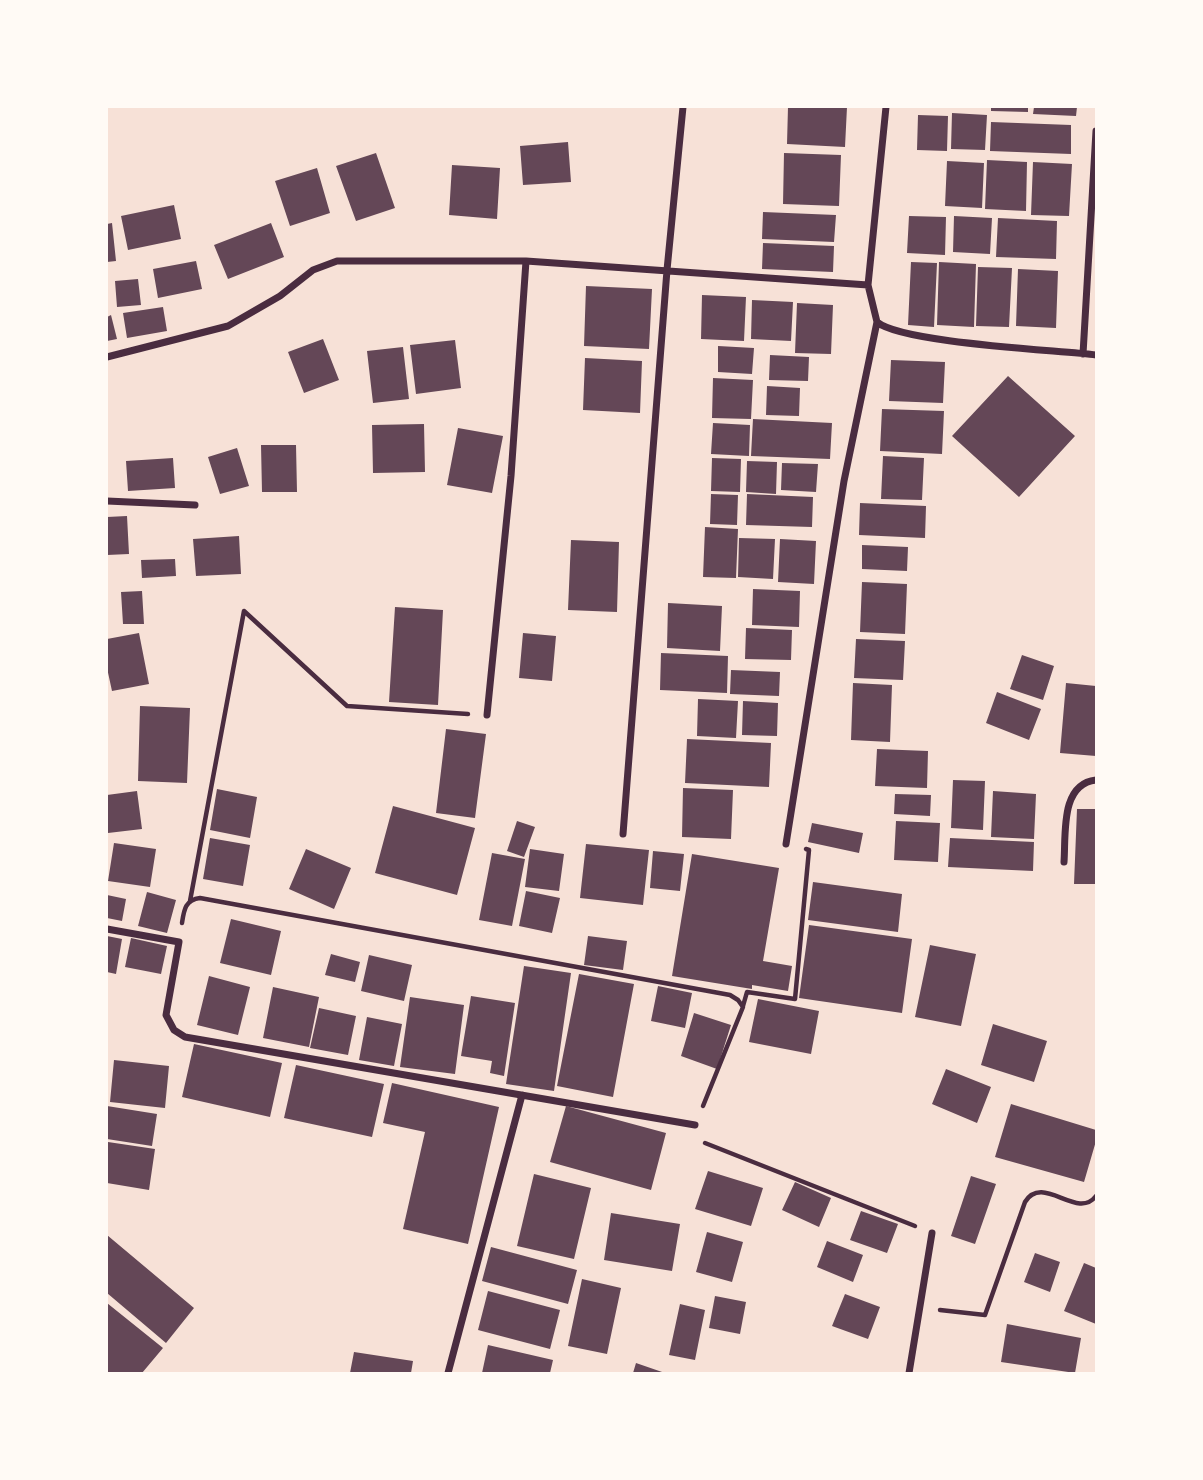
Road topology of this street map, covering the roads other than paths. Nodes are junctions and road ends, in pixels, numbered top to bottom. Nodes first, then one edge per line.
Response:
1 (683, 107) edge
2 (886, 107) edge
3 (1096, 131) edge
4 (526, 261) junction
5 (667, 270) junction
6 (869, 285) junction
7 (877, 322) junction
8 (1083, 354) junction
9 (1096, 355) edge
10 (107, 357) edge
11 (107, 501) edge
12 (195, 505) dead end
13 (486, 715) road end
14 (1096, 780) edge
15 (623, 834) dead end
16 (786, 844) road end
17 (1064, 862) dead end
18 (107, 929) edge
19 (522, 1095) junction
20 (695, 1125) road end
21 (932, 1233) road end
22 (448, 1373) edge
23 (909, 1373) edge

1 - 5 street
2 - 6 street
3 - 8 street
4 - 5 street
4 - 10 street
4 - 13 street
5 - 6 street
5 - 15 street
6 - 7 street
7 - 8 street
7 - 16 street
8 - 9 street
11 - 12 street
14 - 17 street
18 - 19 street
19 - 20 street
19 - 22 street
21 - 23 street

